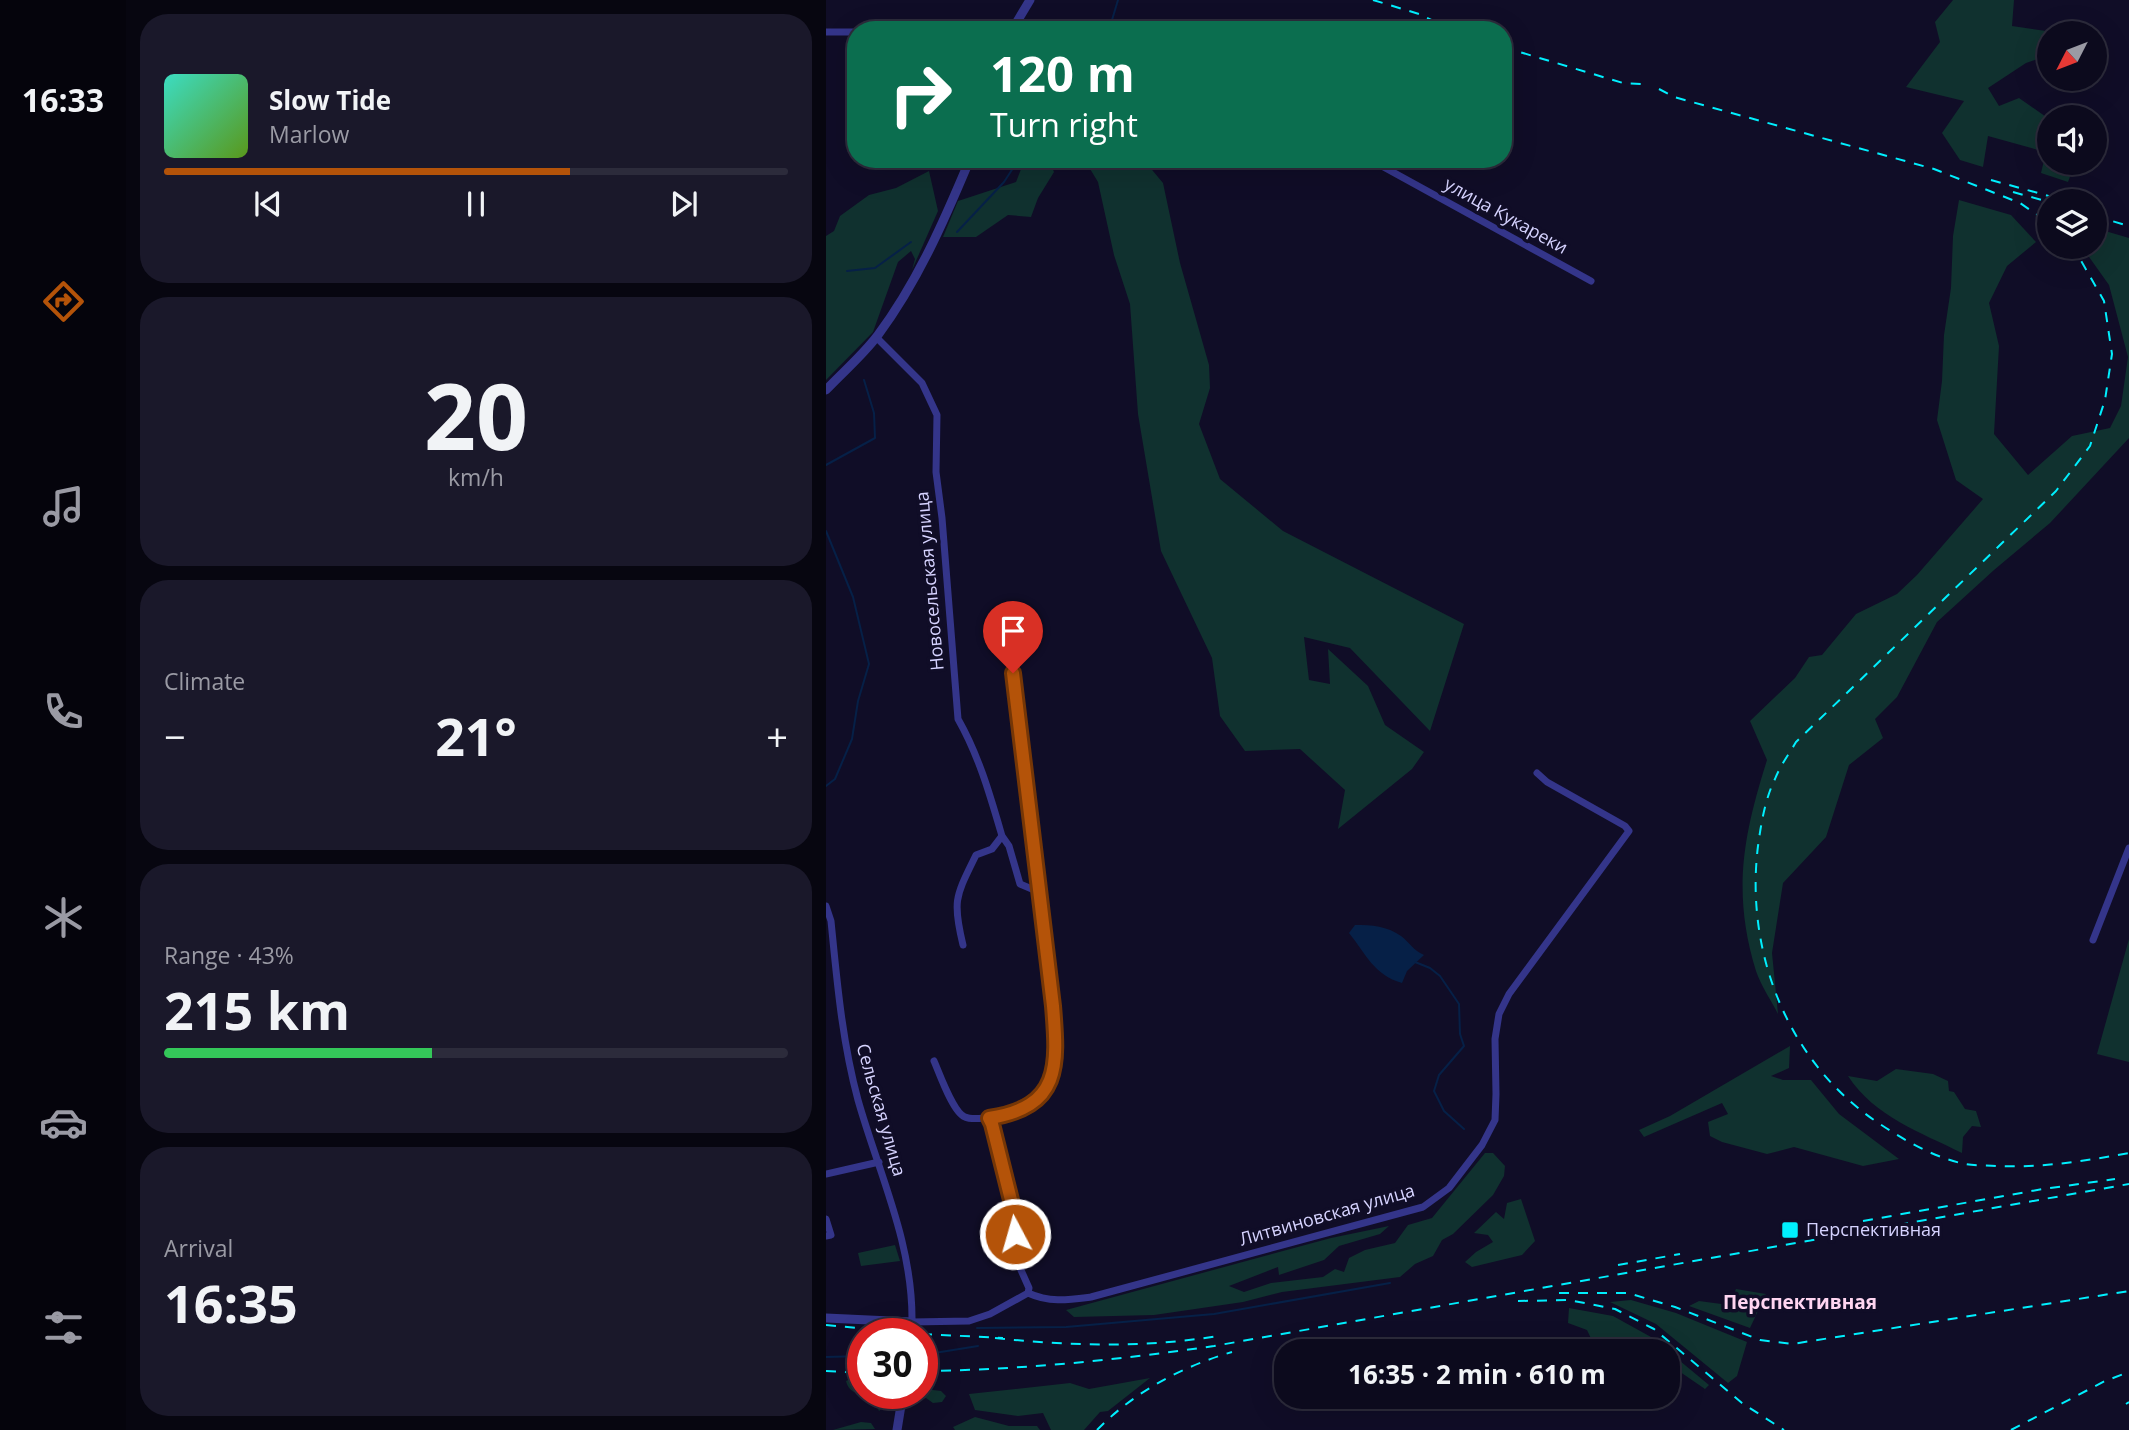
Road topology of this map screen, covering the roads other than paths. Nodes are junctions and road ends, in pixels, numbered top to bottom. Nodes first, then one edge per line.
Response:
1 (1030, 0) edge
2 (1017, 21) edge
3 (826, 32) edge
4 (847, 32) edge
5 (966, 168) edge
6 (1385, 168) edge
7 (1591, 281) dead end
8 (876, 337) junction
9 (826, 390) edge
10 (1013, 673) dead end
11 (1537, 773) dead end
12 (1002, 836) junction
13 (2129, 848) edge
14 (1039, 892) junction
15 (826, 906) edge
16 (2093, 940) dead end
17 (963, 945) dead end
18 (934, 1060) dead end
19 (989, 1118) junction
20 (879, 1161) junction
21 (826, 1174) edge
22 (826, 1219) edge
23 (826, 1236) edge
24 (1028, 1293) junction
25 (826, 1318) edge
26 (912, 1318) edge
27 (847, 1319) edge
28 (938, 1322) edge
29 (901, 1409) edge
30 (898, 1430) edge

1 - 2 street
3 - 4 street
5 - 8 street
6 - 7 street, улица Кукареки
8 - 9 street
8 - 12 street, Новосельская улица
10 - 14 street
11 - 24 street, Литвиновская улица
12 - 14 street, Новосельская улица
12 - 17 street
13 - 16 street
14 - 19 street
15 - 20 street, Сельская улица
18 - 19 street
19 - 24 street
20 - 21 street
20 - 26 street, Сельская улица
22 - 23 street
24 - 28 street
25 - 27 street
29 - 30 street

